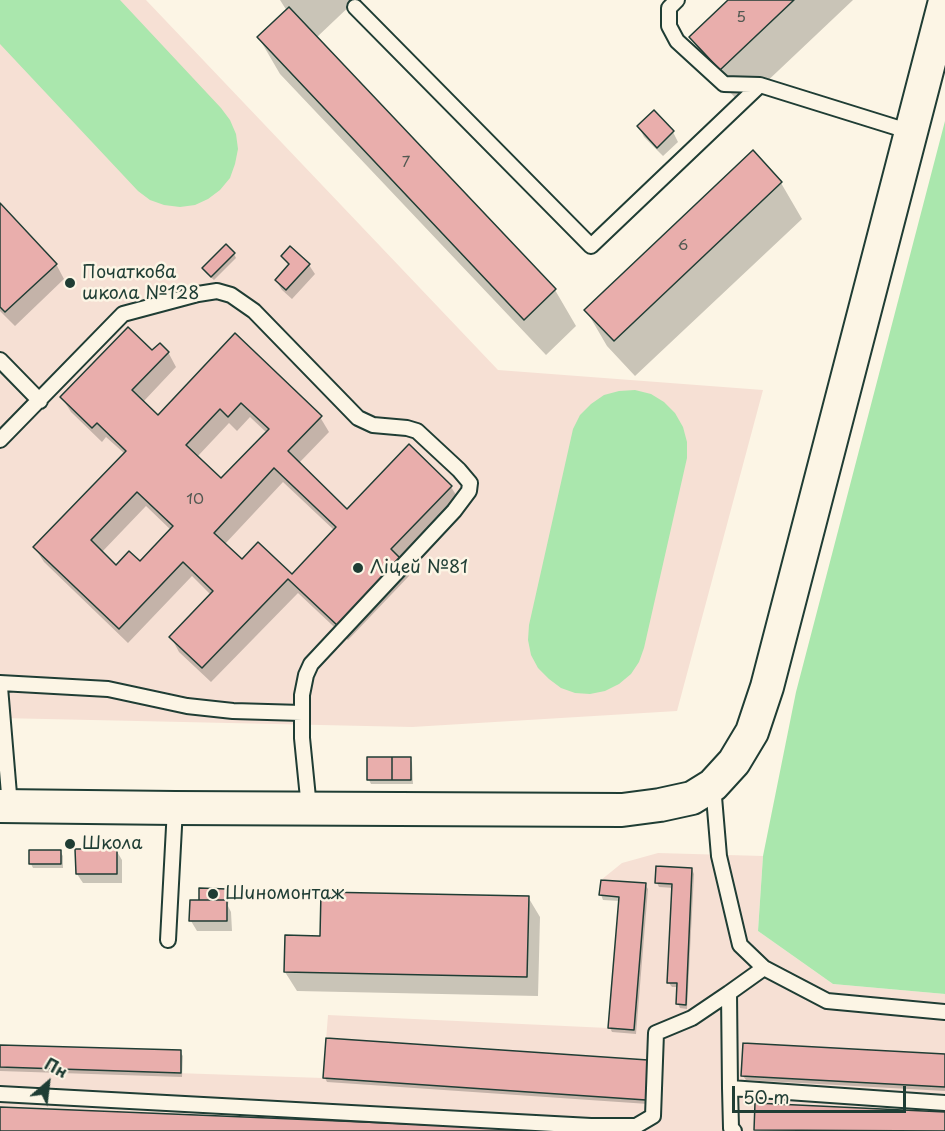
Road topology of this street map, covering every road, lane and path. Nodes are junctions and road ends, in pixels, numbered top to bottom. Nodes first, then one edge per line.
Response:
1 (677, 0) edge
2 (945, 1) edge
3 (355, 7) dead end
4 (760, 85) junction
5 (911, 132) junction
6 (0, 360) edge
7 (40, 401) junction
8 (0, 440) edge
9 (0, 683) edge
10 (0, 687) edge
11 (302, 713) junction
12 (713, 785) junction
13 (5, 806) edge
14 (175, 808) junction
15 (309, 808) junction
16 (168, 940) dead end
17 (764, 968) junction
18 (729, 993) junction
19 (945, 1012) edge
20 (729, 1088) junction
21 (0, 1094) edge
22 (945, 1103) edge
23 (734, 1131) edge

1 - 4 lane
2 - 5 street
3 - 4 lane
4 - 5 lane
5 - 12 street
6 - 7 lane
7 - 8 lane
7 - 11 lane
9 - 11 lane
10 - 13 lane
11 - 15 lane
12 - 15 street
12 - 17 lane
13 - 14 street
14 - 15 street
14 - 16 lane
17 - 18 lane
17 - 19 lane
18 - 20 lane
18 - 21 lane
20 - 22 lane
20 - 23 lane

